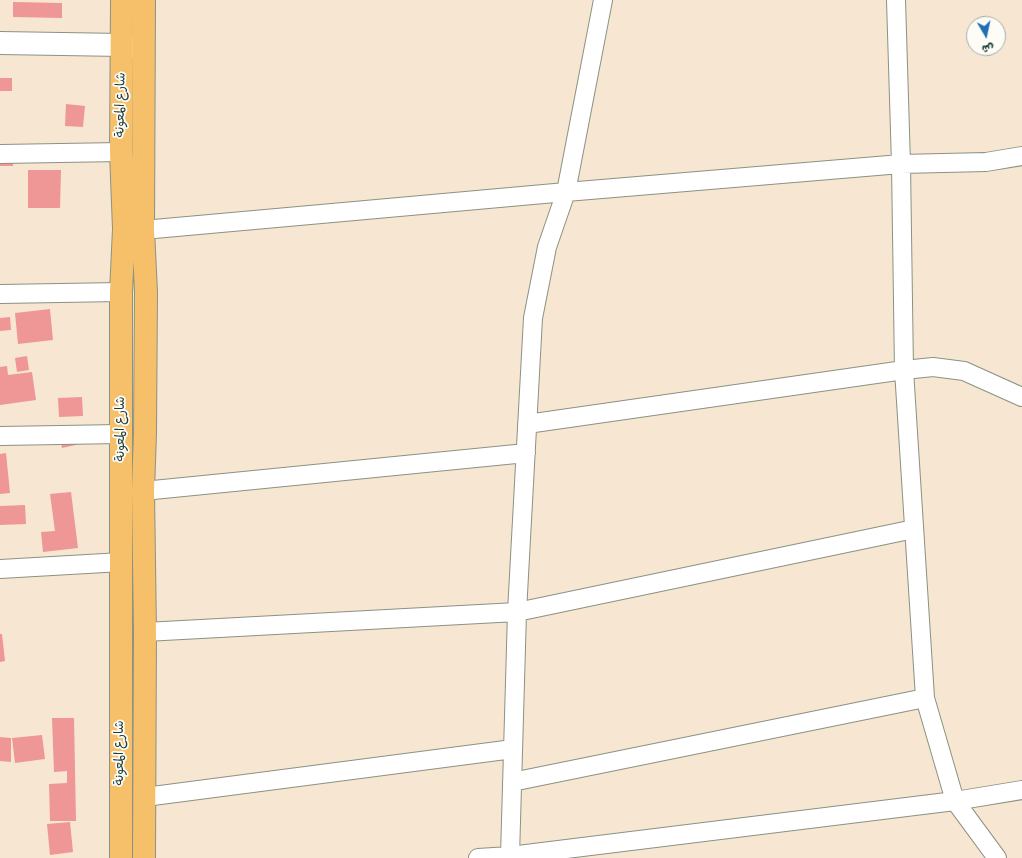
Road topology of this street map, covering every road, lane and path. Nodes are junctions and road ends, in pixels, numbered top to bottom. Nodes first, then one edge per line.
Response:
1 (122, 0) edge
2 (144, 0) edge
3 (603, 0) edge
4 (896, 0) edge
5 (0, 43) edge
6 (133, 47) junction
7 (121, 152) junction
8 (0, 154) edge
9 (1022, 156) edge
10 (901, 164) junction
11 (566, 192) junction
12 (143, 230) junction
13 (121, 292) junction
14 (0, 294) edge
15 (904, 370) junction
16 (1022, 397) edge
17 (527, 424) junction
18 (122, 434) junction
19 (0, 436) edge
20 (526, 453) junction
21 (143, 491) junction
22 (914, 530) junction
23 (122, 562) junction
24 (0, 569) edge
25 (517, 612) junction
26 (145, 632) junction
27 (925, 698) junction
28 (513, 749) junction
29 (512, 782) junction
30 (1022, 790) edge
31 (145, 797) junction
32 (954, 801) junction
33 (510, 856) junction
34 (121, 858) edge
35 (144, 858) edge
36 (478, 858) edge
37 (997, 858) edge

1 - 6 highway, شارع المعونة
2 - 6 highway, شارع المعونة
3 - 11 street
4 - 10 street
5 - 6 street
6 - 7 highway, شارع المعونة
6 - 12 highway, شارع المعونة
7 - 8 street
7 - 13 highway, شارع المعونة
9 - 10 street
10 - 11 street
10 - 15 street
11 - 12 street
11 - 17 street
12 - 21 highway, شارع المعونة
13 - 14 street
13 - 18 highway, شارع المعونة
15 - 16 street
15 - 17 street
15 - 22 street
17 - 20 street
18 - 19 street
18 - 23 highway, شارع المعونة
20 - 21 street
20 - 25 street
21 - 26 highway, شارع المعونة
22 - 25 street
22 - 27 street
23 - 24 street
23 - 34 highway, شارع المعونة
25 - 26 street
25 - 28 street
26 - 31 highway, شارع المعونة
27 - 29 street
27 - 32 street
28 - 29 street
28 - 31 street
29 - 33 street
30 - 32 street
31 - 35 highway, شارع المعونة
32 - 33 street
32 - 37 street
33 - 36 street

